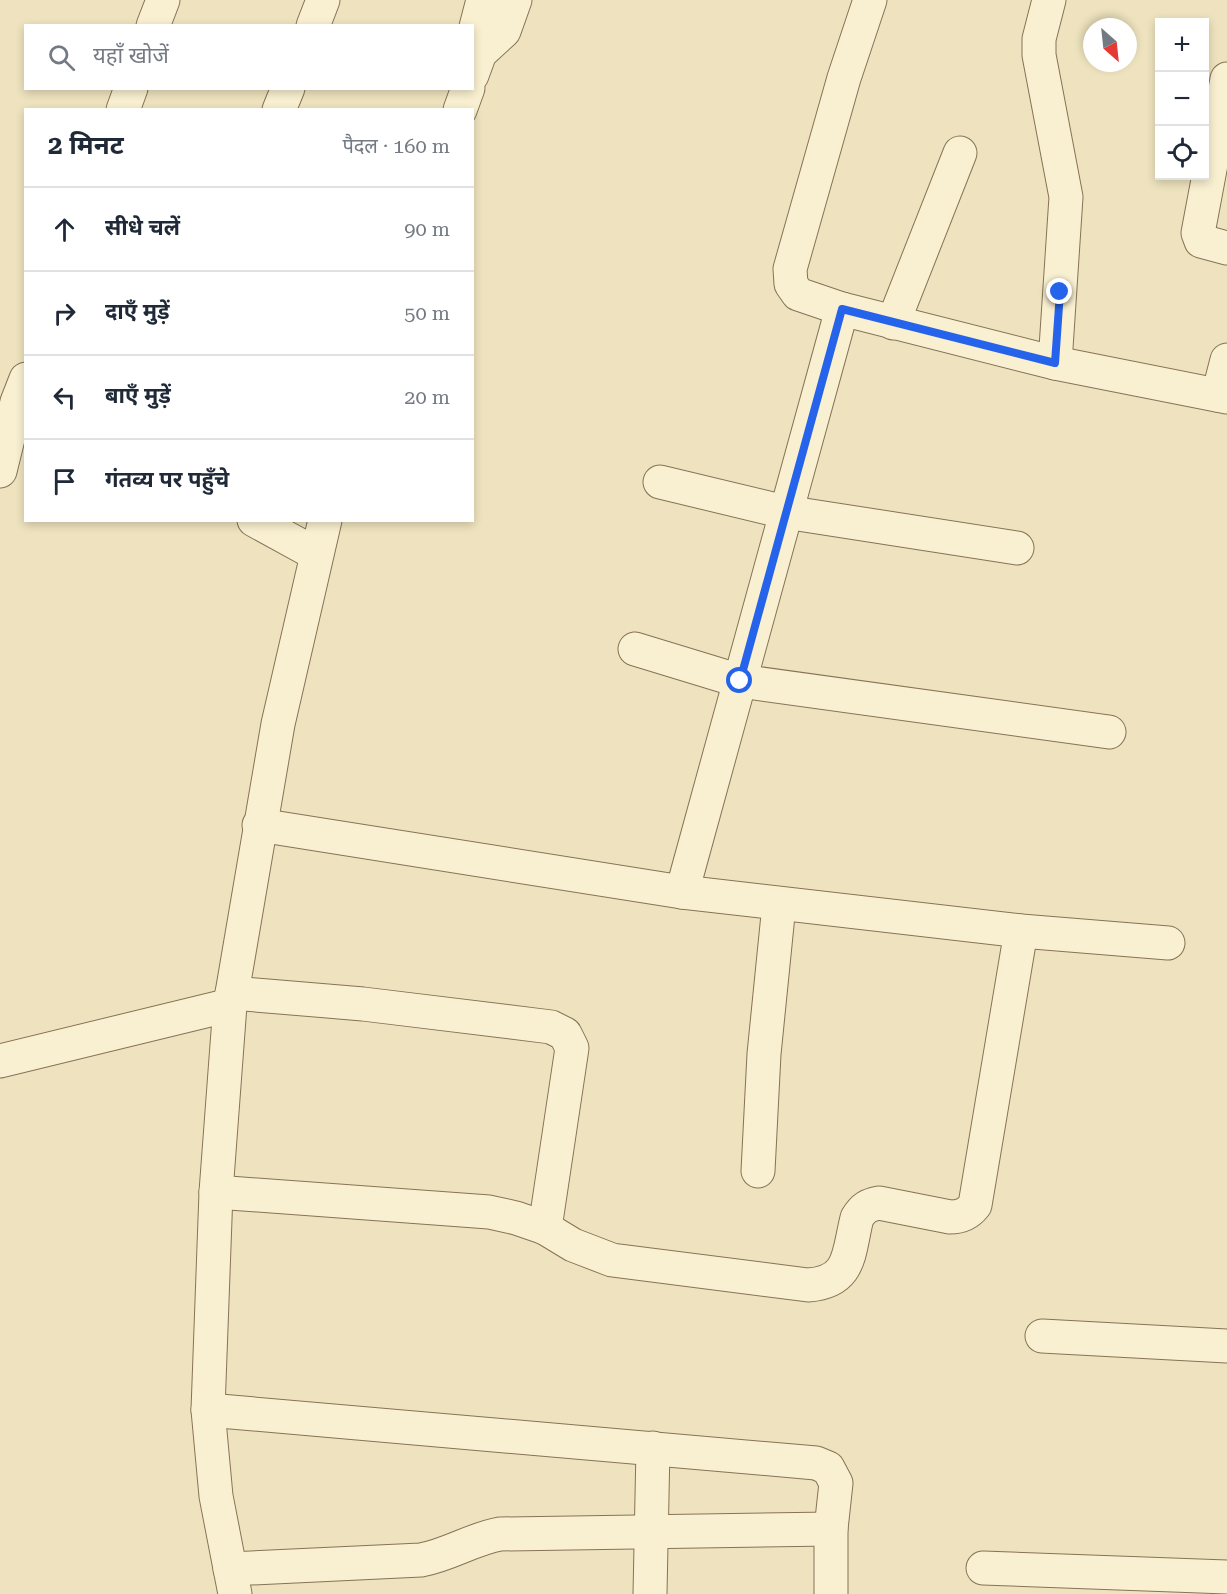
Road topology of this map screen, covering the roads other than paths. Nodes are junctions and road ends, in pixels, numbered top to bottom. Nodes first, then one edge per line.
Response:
1 (163, 0) edge
2 (323, 0) edge
3 (483, 0) edge
4 (515, 0) edge
5 (870, 0) edge
6 (1049, 0) edge
7 (154, 24) edge
8 (314, 24) edge
9 (476, 64) edge
10 (1227, 79) edge
11 (130, 90) edge
12 (287, 90) edge
13 (467, 90) edge
14 (124, 108) edge
15 (280, 108) edge
16 (461, 108) edge
17 (960, 153) dead end
18 (1227, 248) edge
19 (842, 309) junction
20 (893, 323) junction
21 (1227, 360) edge
22 (1055, 363) junction
23 (17, 395) edge
24 (1222, 396) edge
25 (0, 471) edge
26 (660, 482) dead end
27 (785, 512) junction
28 (258, 522) edge
29 (324, 522) edge
30 (1017, 548) dead end
31 (316, 554) junction
32 (635, 649) dead end
33 (740, 681) junction
34 (1109, 732) dead end
35 (259, 825) junction
36 (682, 892) junction
37 (779, 905) junction
38 (1021, 931) junction
39 (1168, 943) dead end
40 (231, 999) junction
41 (0, 1061) edge
42 (758, 1171) dead end
43 (216, 1192) junction
44 (545, 1228) junction
45 (1042, 1336) dead end
46 (1227, 1346) edge
47 (208, 1410) junction
48 (653, 1448) junction
49 (831, 1529) junction
50 (653, 1531) junction
51 (983, 1568) dead end
52 (1227, 1577) edge
53 (233, 1582) edge
54 (650, 1594) edge
55 (831, 1594) edge

1 - 7 street
2 - 8 street
3 - 9 street
4 - 9 street
5 - 19 street
6 - 22 street
10 - 18 street
11 - 14 street
12 - 15 street
13 - 16 street
17 - 20 street
19 - 20 street
19 - 27 street
20 - 22 street
21 - 24 street
22 - 24 street
23 - 25 street
26 - 27 street
27 - 30 street
27 - 33 street
28 - 31 street
29 - 31 street
31 - 35 street
32 - 33 street
33 - 34 street
33 - 36 street
35 - 36 street
35 - 40 street
36 - 37 street
37 - 38 street
37 - 42 street
38 - 39 street
38 - 44 street
40 - 41 street
40 - 43 street
40 - 44 street
43 - 44 street
43 - 47 street
45 - 46 street
47 - 48 street
47 - 53 street
48 - 49 street
48 - 50 street
49 - 50 street
49 - 55 street
50 - 53 street
50 - 54 street
51 - 52 street

